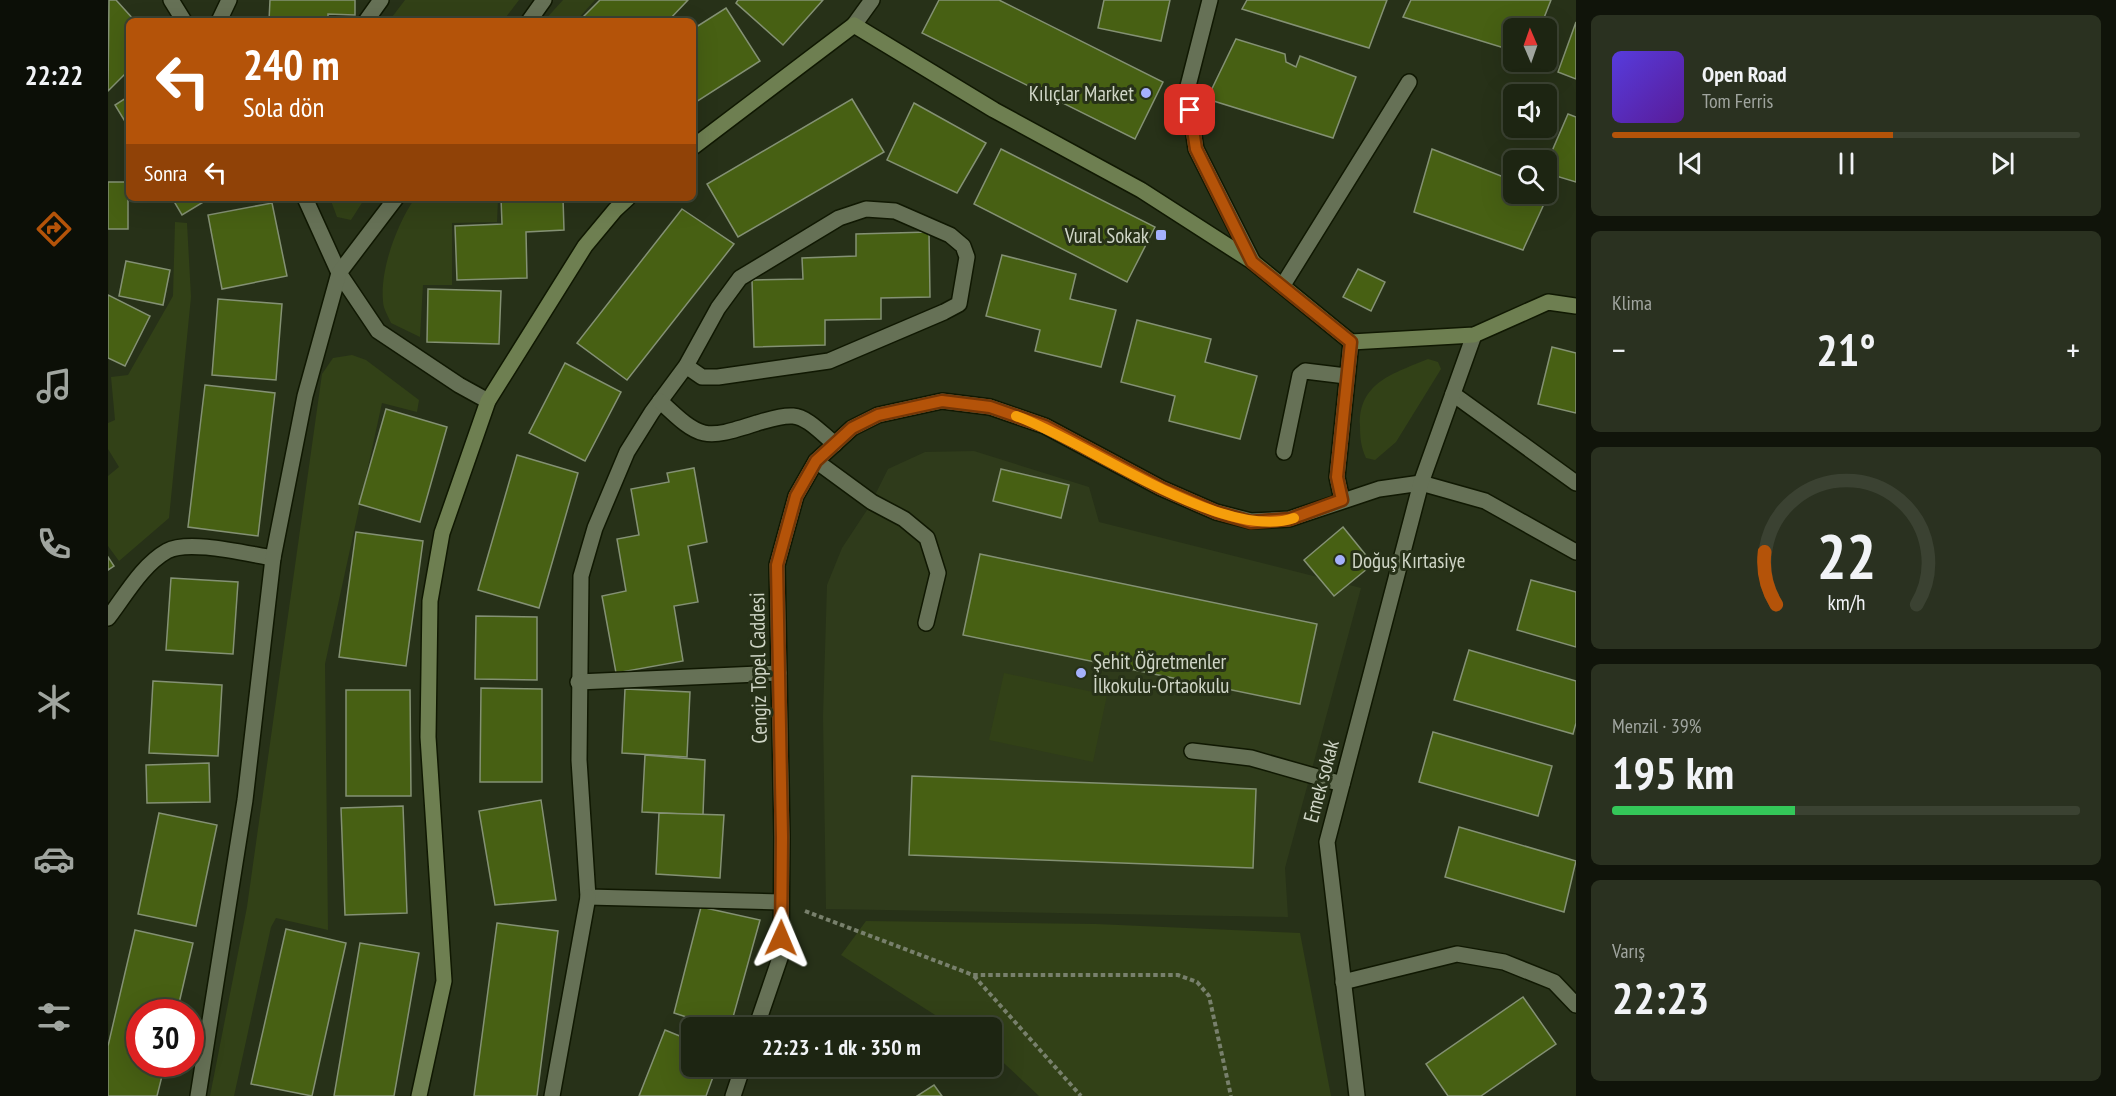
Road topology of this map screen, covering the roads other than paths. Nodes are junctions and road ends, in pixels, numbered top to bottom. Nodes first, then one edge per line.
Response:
1 (171, 0) edge
2 (229, 0) edge
3 (381, 0) edge
4 (544, 0) edge
5 (872, 0) edge
6 (1210, 0) edge
7 (182, 18) edge
8 (220, 18) edge
9 (368, 18) edge
10 (530, 18) edge
11 (854, 25) junction
12 (1409, 82) dead end
13 (696, 145) edge
14 (306, 201) edge
15 (394, 201) edge
16 (625, 201) edge
17 (1252, 262) junction
18 (339, 273) junction
19 (1283, 285) junction
20 (1576, 306) edge
21 (1474, 335) junction
22 (1351, 342) junction
23 (686, 366) junction
24 (1346, 376) junction
25 (1453, 394) junction
26 (488, 401) junction
27 (660, 401) junction
28 (835, 444) junction
29 (1284, 452) dead end
30 (816, 461) junction
31 (1421, 483) junction
32 (1576, 483) edge
33 (1342, 500) junction
34 (1576, 552) edge
35 (273, 558) junction
36 (108, 618) edge
37 (926, 623) dead end
38 (779, 673) junction
39 (578, 682) junction
40 (1192, 751) dead end
41 (1342, 784) junction
42 (588, 897) junction
43 (781, 902) junction
44 (1343, 982) junction
45 (1576, 1005) edge
46 (760, 1017) edge
47 (740, 1077) edge
48 (198, 1096) edge
49 (419, 1096) edge
50 (552, 1096) edge
51 (734, 1096) edge
52 (1357, 1096) edge

1 - 7 street
2 - 8 street
3 - 9 street
4 - 10 street
5 - 11 street
6 - 17 street
11 - 13 street
11 - 17 street
12 - 19 street
14 - 18 street
15 - 18 street
16 - 26 street
17 - 19 street
18 - 26 street
18 - 35 street
19 - 22 street
20 - 21 street
21 - 22 street
21 - 25 street, Emek sokak
22 - 24 street
23 - 23 street
23 - 27 street
24 - 29 street
24 - 33 street
25 - 31 street, Emek sokak
25 - 32 street
26 - 49 street
27 - 28 street
27 - 39 street
28 - 30 street, Cengiz Topel Caddesi
28 - 33 street, Cengiz Topel Caddesi
30 - 37 street
30 - 38 street, Cengiz Topel Caddesi
31 - 33 street, Cengiz Topel Caddesi
31 - 34 street
31 - 41 street, Emek sokak
35 - 36 street
35 - 48 street
38 - 39 street
38 - 43 street, Cengiz Topel Caddesi
39 - 42 street
40 - 41 street
41 - 44 street, Emek sokak
42 - 43 street
42 - 50 street
43 - 46 street, Cengiz Topel Caddesi
44 - 45 street
44 - 52 street, Emek sokak
47 - 51 street

